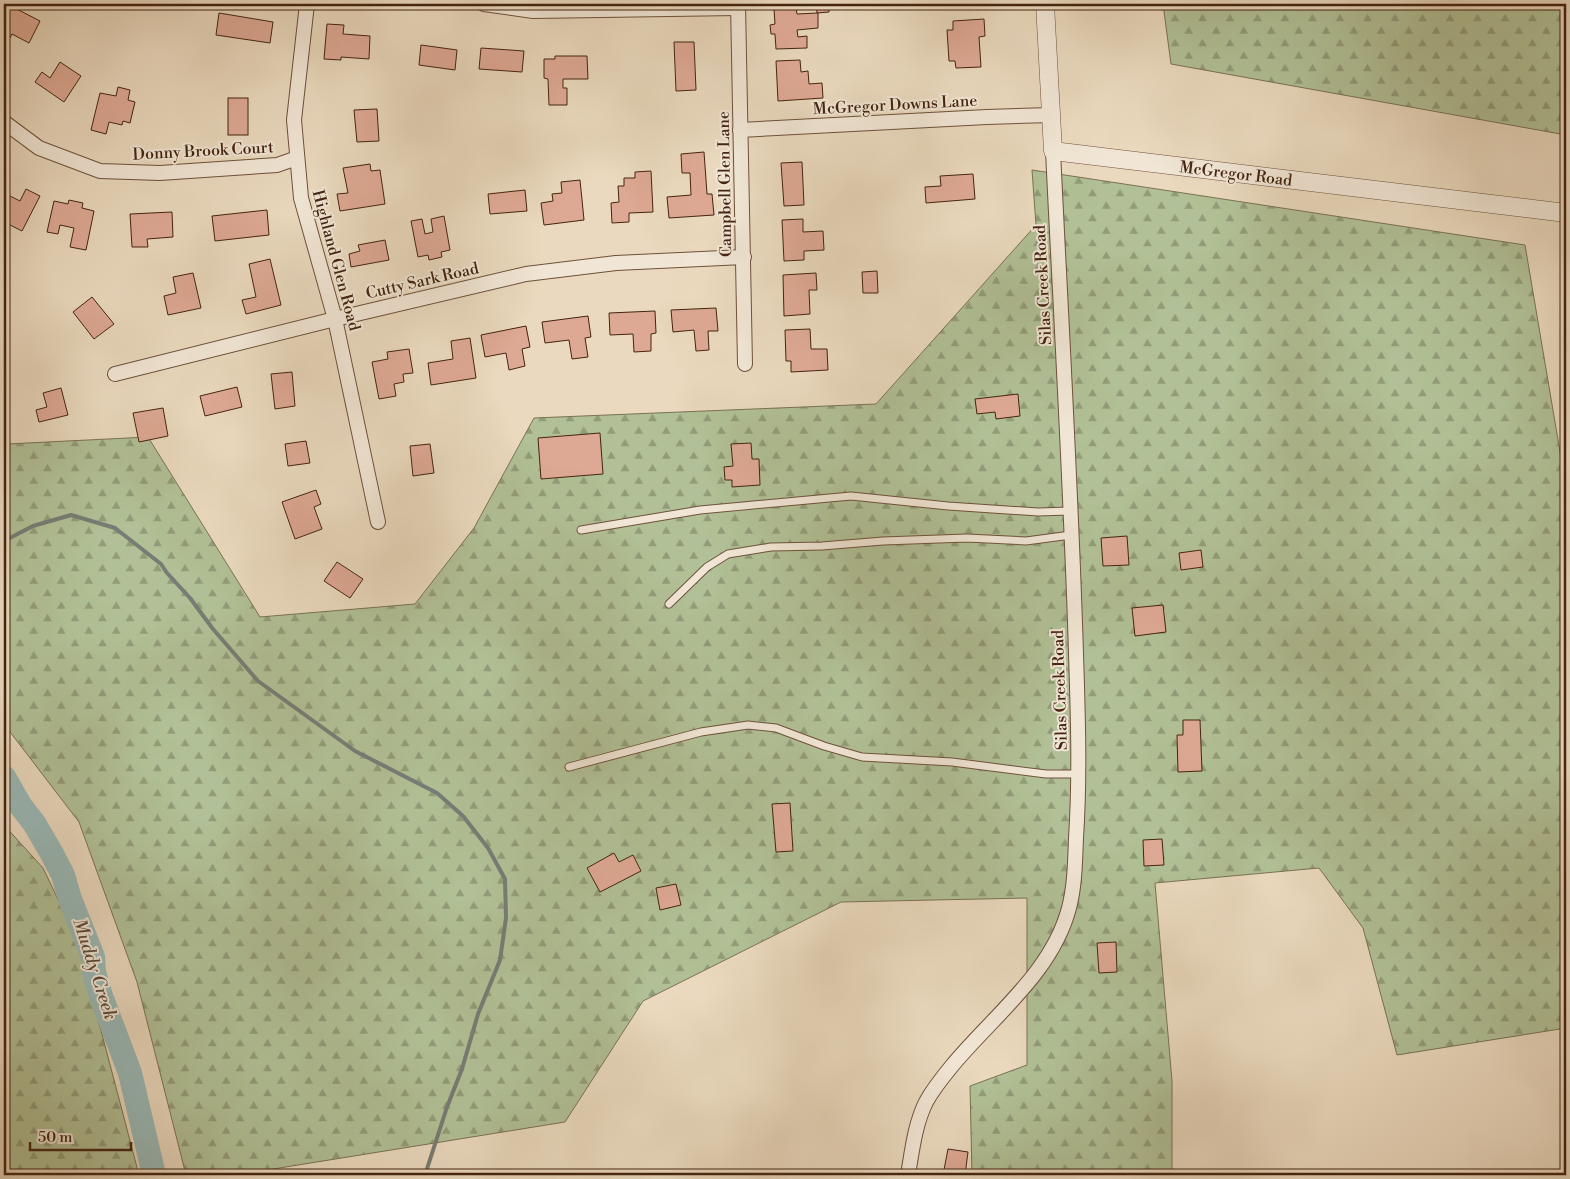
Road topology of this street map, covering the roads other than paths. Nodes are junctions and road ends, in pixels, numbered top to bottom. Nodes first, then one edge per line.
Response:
1 (307, 4) edge
2 (484, 4) edge
3 (1045, 4) edge
4 (738, 6) edge
5 (1051, 115) junction
6 (4, 122) edge
7 (740, 130) junction
8 (1054, 151) junction
9 (297, 158) junction
10 (1566, 213) edge
11 (744, 257) junction
12 (335, 319) junction
13 (745, 364) dead end
14 (114, 374) dead end
15 (1070, 511) junction
16 (378, 522) dead end
17 (580, 530) dead end
18 (1071, 535) junction
19 (669, 604) dead end
20 (569, 767) dead end
21 (1078, 774) junction
22 (908, 1175) edge

1 - 9 street, Highland Glen Road
2 - 4 street
3 - 5 street
4 - 7 street, Campbell Glen Lane
5 - 7 street, McGregor Downs Lane
5 - 8 street
6 - 9 street, Donny Brook Court
7 - 11 street, Campbell Glen Lane
8 - 10 street, McGregor Road
8 - 15 street, Silas Creek Road
9 - 12 street, Highland Glen Road
11 - 12 street, Cutty Sark Road
11 - 13 street, Campbell Glen Lane
12 - 14 street, Cutty Sark Road
12 - 16 street, Highland Glen Road
15 - 17 lane
15 - 18 street, Silas Creek Road
18 - 19 lane
18 - 21 street, Silas Creek Road
20 - 21 lane
21 - 22 street, Silas Creek Road

